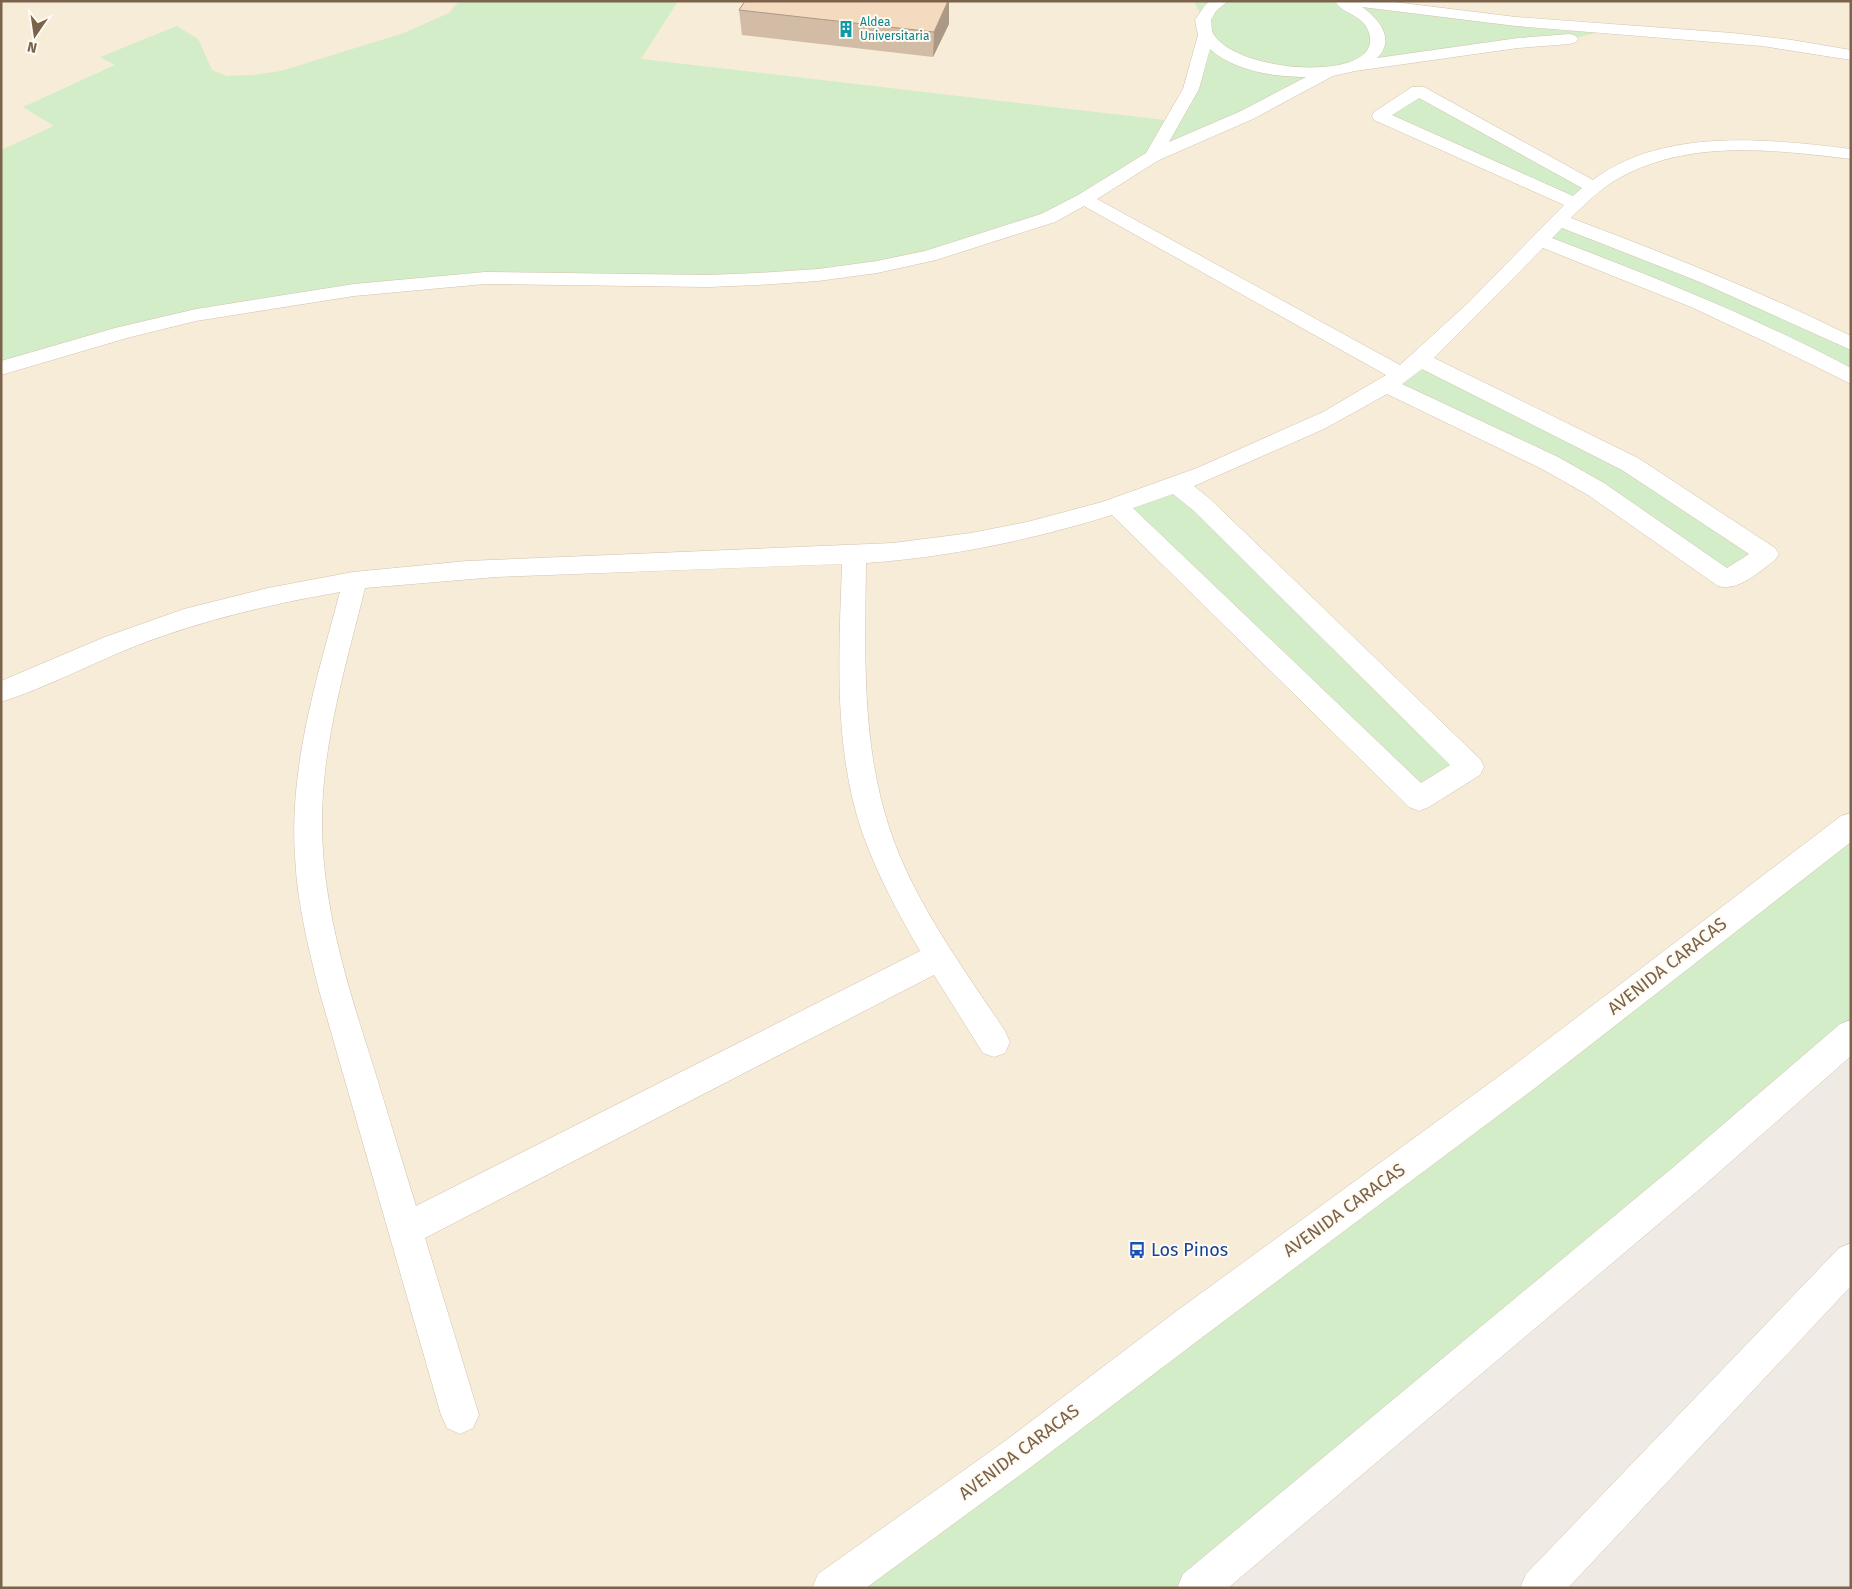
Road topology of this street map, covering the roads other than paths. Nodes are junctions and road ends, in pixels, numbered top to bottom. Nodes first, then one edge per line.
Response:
1 (1194, 1) edge
2 (1221, 1) edge
3 (1340, 1) edge
4 (1355, 1) edge
5 (1204, 28) junction
6 (1613, 29) junction
7 (1851, 55) edge
8 (1352, 66) junction
9 (1328, 72) junction
10 (1851, 154) edge
11 (1152, 156) junction
12 (1593, 187) junction
13 (1084, 199) junction
14 (1575, 203) junction
15 (1560, 220) junction
16 (1540, 240) junction
17 (1851, 344) edge
18 (1419, 359) junction
19 (1, 368) edge
20 (1851, 377) edge
21 (1393, 379) junction
22 (1176, 484) junction
23 (1116, 505) junction
24 (854, 554) junction
25 (355, 581) junction
26 (1, 692) edge
27 (1851, 825) edge
28 (939, 956) junction
29 (1851, 1035) edge
30 (994, 1042) dead end
31 (405, 1230) junction
32 (1851, 1260) edge
33 (460, 1415) dead end
34 (832, 1588) edge
35 (1197, 1588) edge
36 (1540, 1588) edge

1 - 5 street
2 - 5 street
3 - 8 street
4 - 6 street
5 - 9 street
5 - 11 street
6 - 7 street
6 - 8 street
8 - 9 street
9 - 11 street
10 - 12 street
11 - 13 street
12 - 14 street
12 - 14 street
13 - 19 street
13 - 21 street
14 - 15 street
15 - 16 street
15 - 17 street
16 - 18 street
16 - 20 street
18 - 21 street
18 - 21 street
21 - 22 street
22 - 23 street
22 - 23 street
23 - 24 street
24 - 25 street
24 - 28 street
25 - 26 street
25 - 31 street
27 - 34 street, AVENIDA CARACAS
28 - 30 street
28 - 31 street
29 - 35 street
31 - 33 street
32 - 36 street

